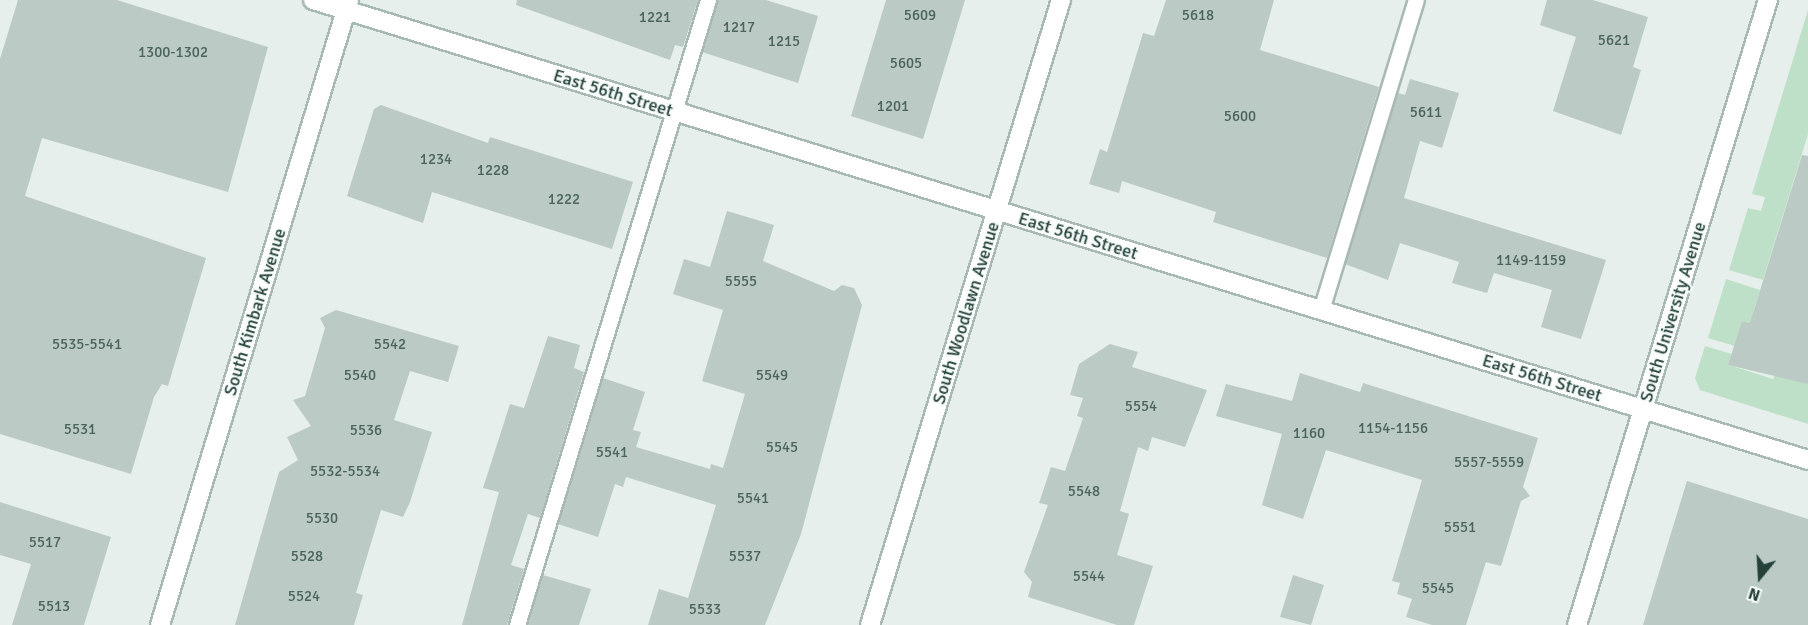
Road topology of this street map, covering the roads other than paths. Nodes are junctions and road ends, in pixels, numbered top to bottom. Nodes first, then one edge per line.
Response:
1 (313, 0) edge
2 (708, 0) edge
3 (1061, 0) edge
4 (1416, 0) edge
5 (1768, 0) edge
6 (348, 5) edge
7 (674, 112) junction
8 (997, 211) junction
9 (1321, 310) junction
10 (1643, 409) junction
11 (1808, 460) edge
12 (160, 625) edge
13 (517, 625) edge
14 (870, 625) edge
15 (1577, 625) edge

1 - 6 street, East 56th Street
2 - 7 lane
3 - 8 street, South Woodlawn Avenue
4 - 9 lane
5 - 10 street, South University Avenue
6 - 7 street, East 56th Street
6 - 12 street, South Kimbark Avenue
7 - 8 street, East 56th Street
7 - 13 lane
8 - 9 street, East 56th Street
8 - 14 street, South Woodlawn Avenue
9 - 10 street, East 56th Street
10 - 11 street, East 56th Street
10 - 15 street, South University Avenue

